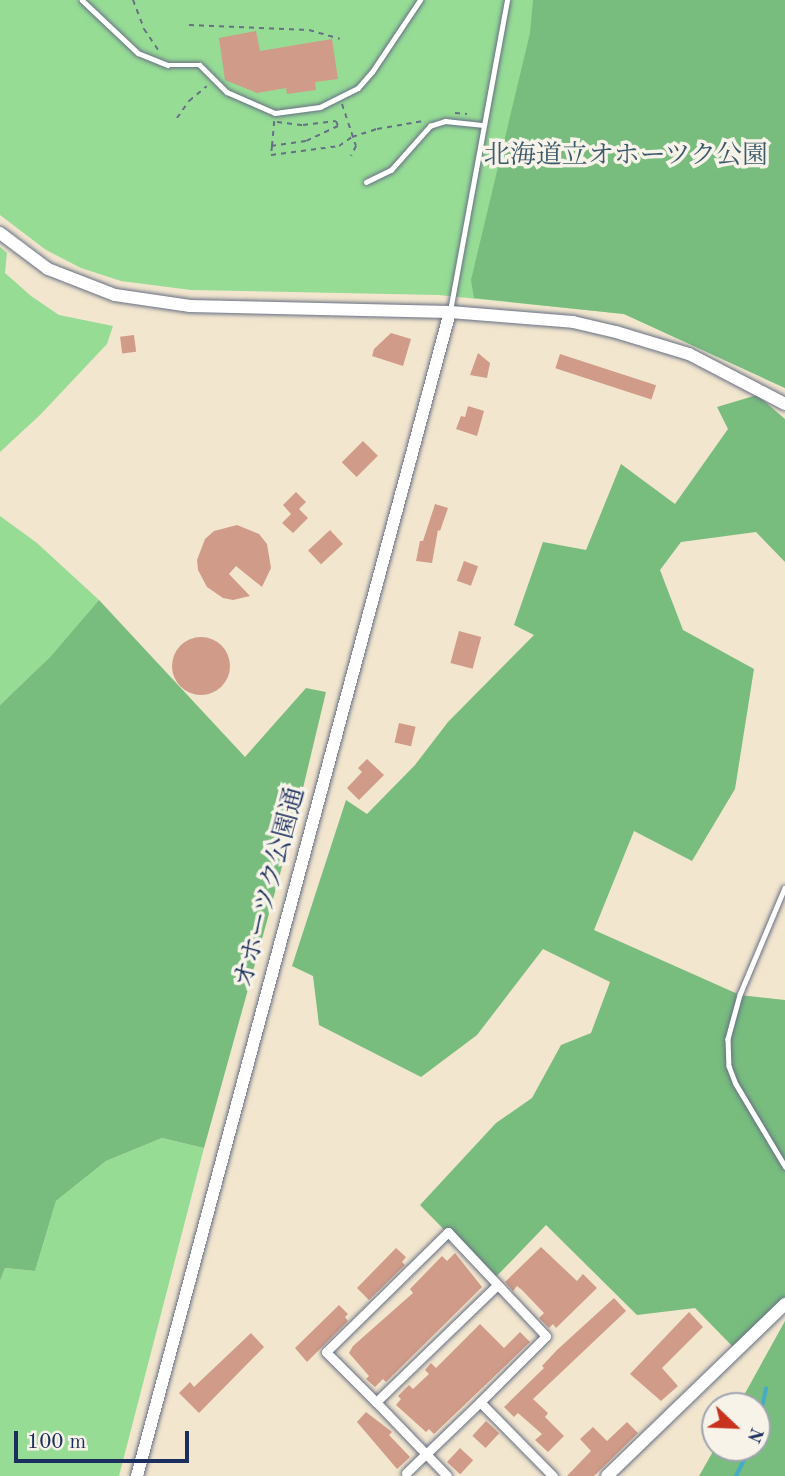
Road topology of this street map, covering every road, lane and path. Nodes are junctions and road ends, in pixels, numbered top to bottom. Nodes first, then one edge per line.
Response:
1 (82, 0) edge
2 (133, 0) edge
3 (420, 0) edge
4 (507, 0) edge
5 (189, 25) dead end
6 (340, 39) dead end
7 (168, 65) junction
8 (214, 81) junction
9 (340, 99) junction
10 (450, 113) dead end
11 (471, 115) dead end
12 (177, 118) dead end
13 (431, 118) dead end
14 (484, 125) junction
15 (352, 137) junction
16 (272, 146) junction
17 (351, 156) dead end
18 (366, 182) dead end
19 (0, 233) edge
20 (450, 312) junction
21 (785, 404) edge
22 (785, 888) edge
23 (785, 1166) edge
24 (497, 1285) junction
25 (785, 1304) edge
26 (376, 1402) junction
27 (480, 1402) junction
28 (426, 1454) junction
29 (406, 1473) dead end
30 (137, 1476) edge
31 (447, 1476) edge
32 (553, 1476) edge
33 (607, 1476) edge

1 - 7 lane
2 - 7 path
3 - 9 lane
4 - 14 lane
5 - 6 path
7 - 8 lane
8 - 9 lane
8 - 12 path
9 - 15 path
10 - 11 path
13 - 15 path
14 - 18 lane
14 - 20 lane
15 - 16 path
15 - 17 path
16 - 16 path
19 - 20 street
20 - 21 street
20 - 30 street, オホーツク公園通
22 - 23 lane
24 - 26 street
24 - 26 street
24 - 27 street
25 - 33 street
26 - 28 street
27 - 28 street
27 - 32 street
28 - 29 street
28 - 31 street

